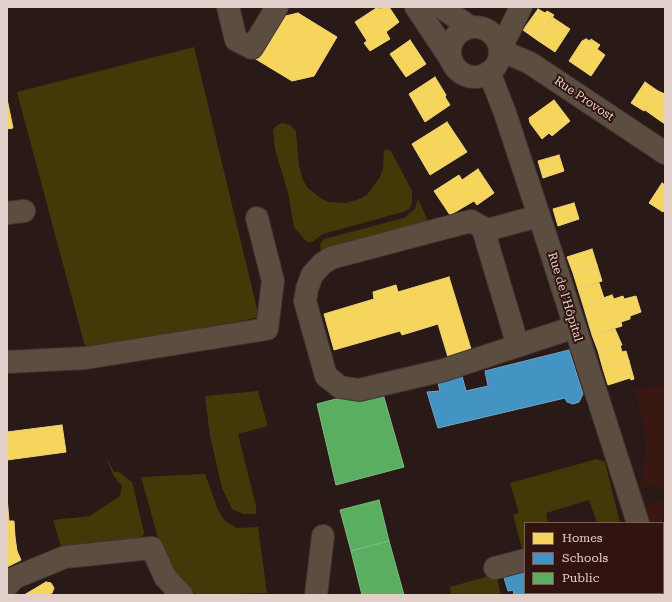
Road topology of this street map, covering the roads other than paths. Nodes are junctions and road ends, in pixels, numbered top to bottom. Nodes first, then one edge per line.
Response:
1 (228, 7) edge
2 (277, 7) edge
3 (521, 7) edge
4 (426, 10) edge
5 (466, 28) junction
6 (500, 50) junction
7 (452, 61) junction
8 (489, 72) junction
9 (665, 153) edge
10 (539, 216) junction
11 (258, 218) dead end
12 (483, 229) junction
13 (574, 327) junction
14 (518, 346) junction
15 (7, 362) edge
16 (638, 522) edge
17 (323, 536) dead end
18 (524, 560) edge
19 (495, 568) dead end
20 (7, 586) edge
21 (182, 595) edge
22 (316, 595) edge

1 - 2 street
3 - 6 street
4 - 5 street
4 - 7 street
5 - 6 street
5 - 7 street
6 - 8 street
6 - 9 street, Rue Provost
7 - 8 street
8 - 10 street, Rue de l'Hôpital
10 - 12 street
10 - 13 street, Rue de l'Hôpital
11 - 15 street
12 - 14 street
12 - 14 street
13 - 14 street
13 - 16 street, Rue de l'Hôpital
17 - 22 street
18 - 19 street
20 - 21 street

